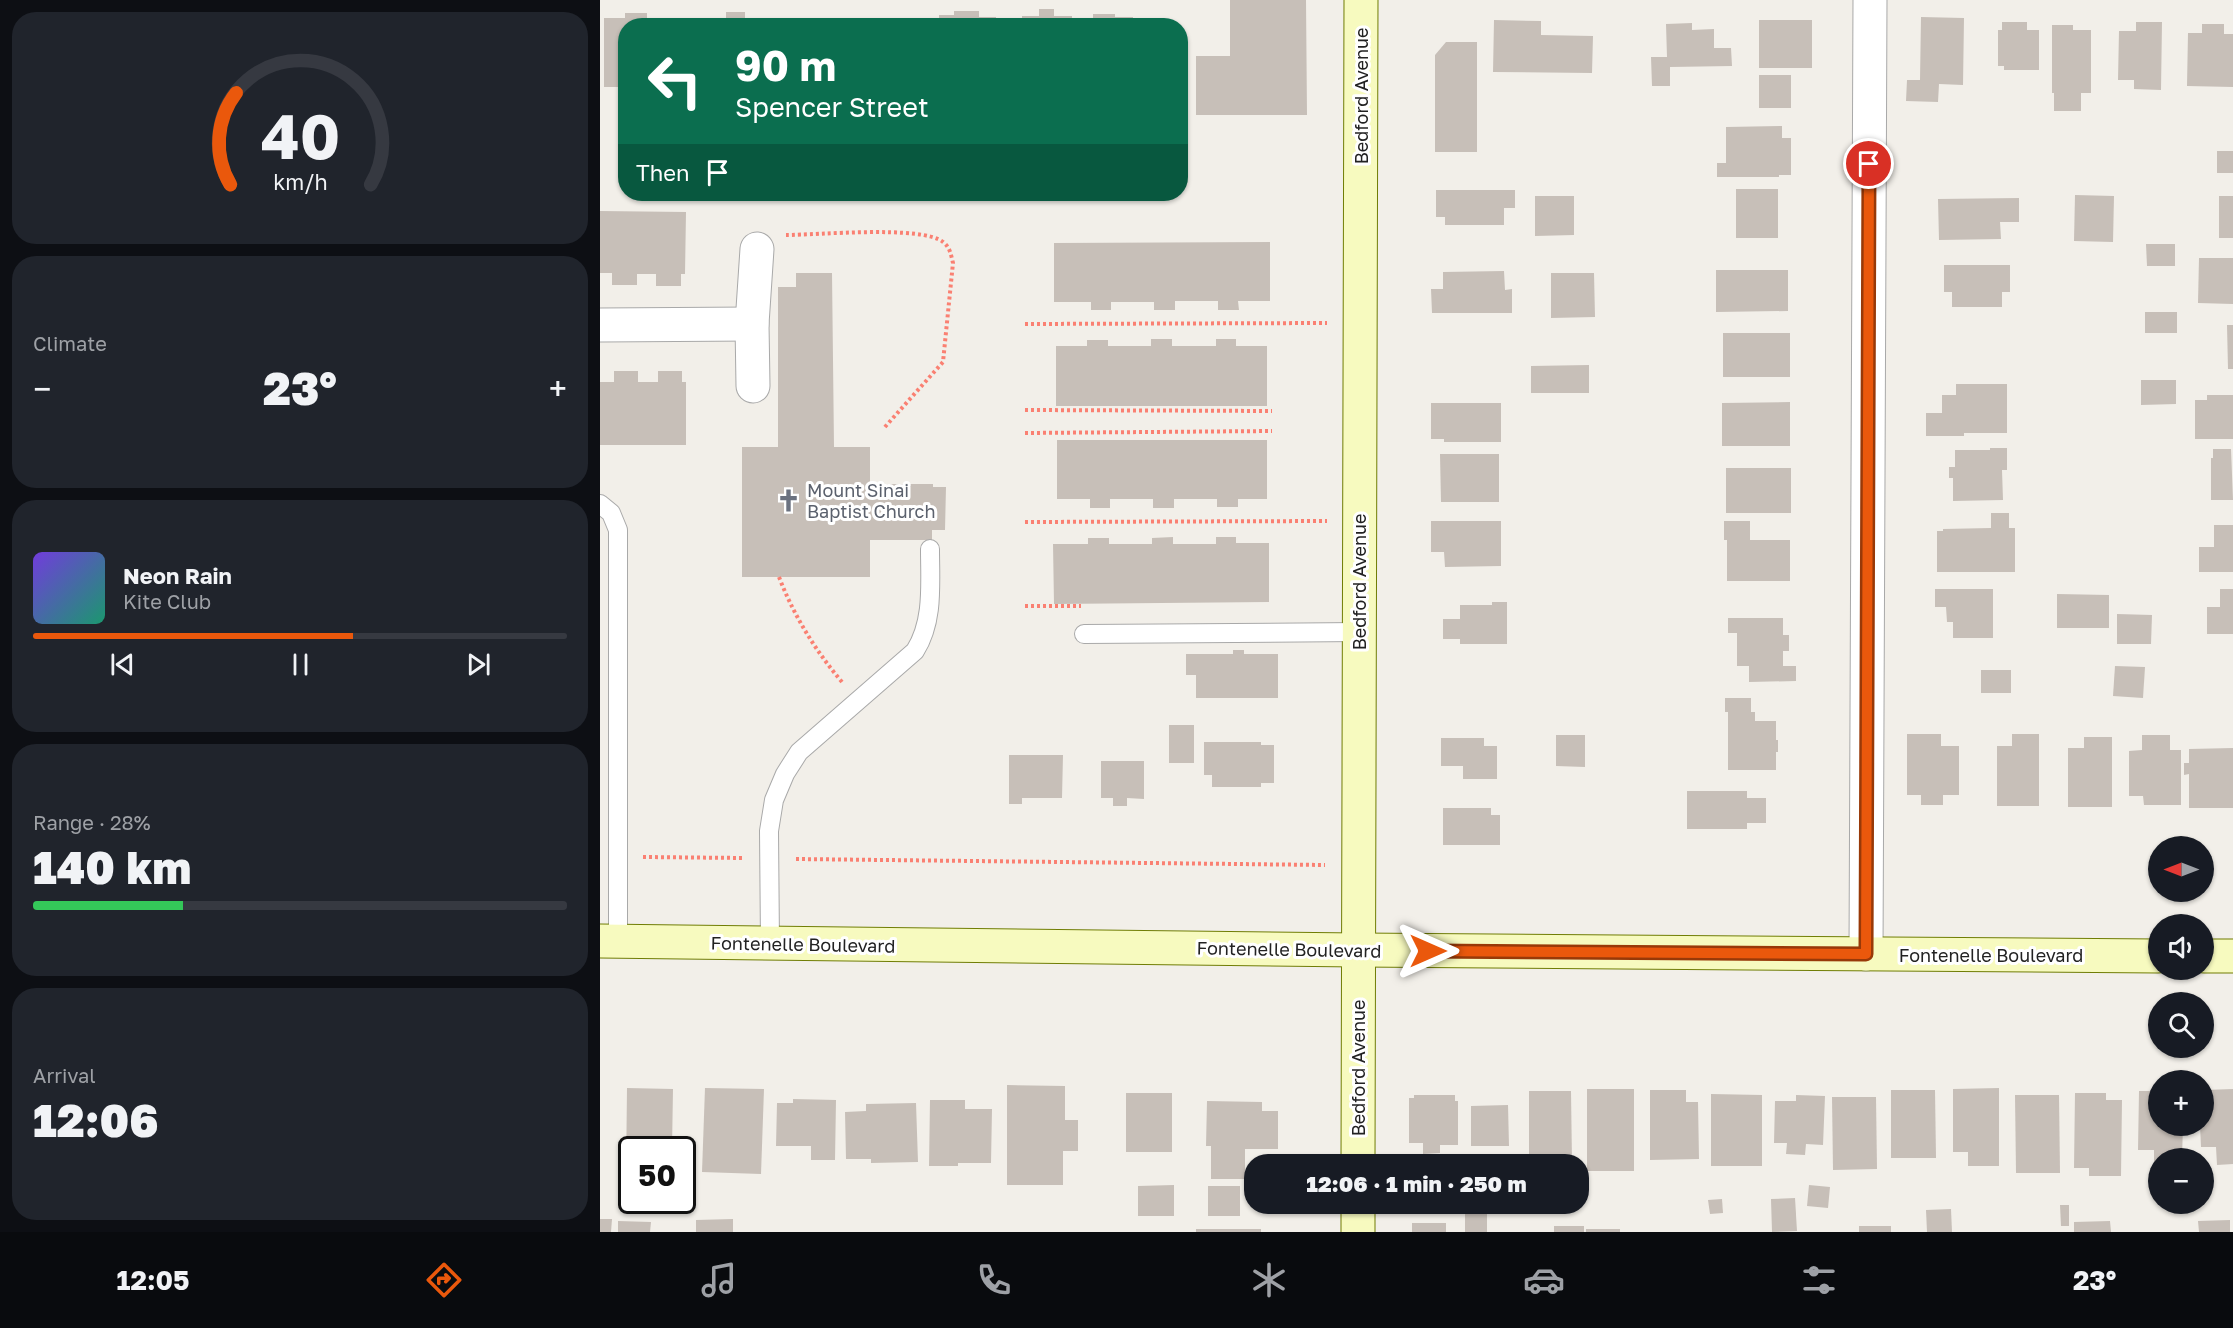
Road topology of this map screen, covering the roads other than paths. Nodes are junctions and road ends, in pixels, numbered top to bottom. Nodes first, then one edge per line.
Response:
1 (1361, 0) edge
2 (1870, 0) edge
3 (757, 249) road end
4 (752, 324) junction
5 (600, 325) edge
6 (753, 386) dead end
7 (600, 504) edge
8 (930, 549) dead end
9 (1359, 632) junction
10 (1084, 634) dead end
11 (609, 941) edge
12 (770, 944) junction
13 (1358, 950) junction
14 (1866, 954) junction
15 (2148, 956) edge
16 (2214, 956) edge
17 (2233, 956) edge
18 (1358, 1154) edge
19 (1358, 1214) edge
20 (1358, 1232) edge

1 - 9 main road, Bedford Avenue
2 - 14 street
3 - 4 street
4 - 5 street
4 - 6 street
7 - 11 lane
8 - 12 lane
9 - 10 lane
9 - 13 main road, Bedford Avenue
11 - 12 main road, Fontenelle Boulevard
12 - 13 main road, Fontenelle Boulevard
13 - 14 main road, Fontenelle Boulevard
13 - 18 main road, Bedford Avenue
14 - 15 main road, Fontenelle Boulevard
16 - 17 main road
19 - 20 main road

